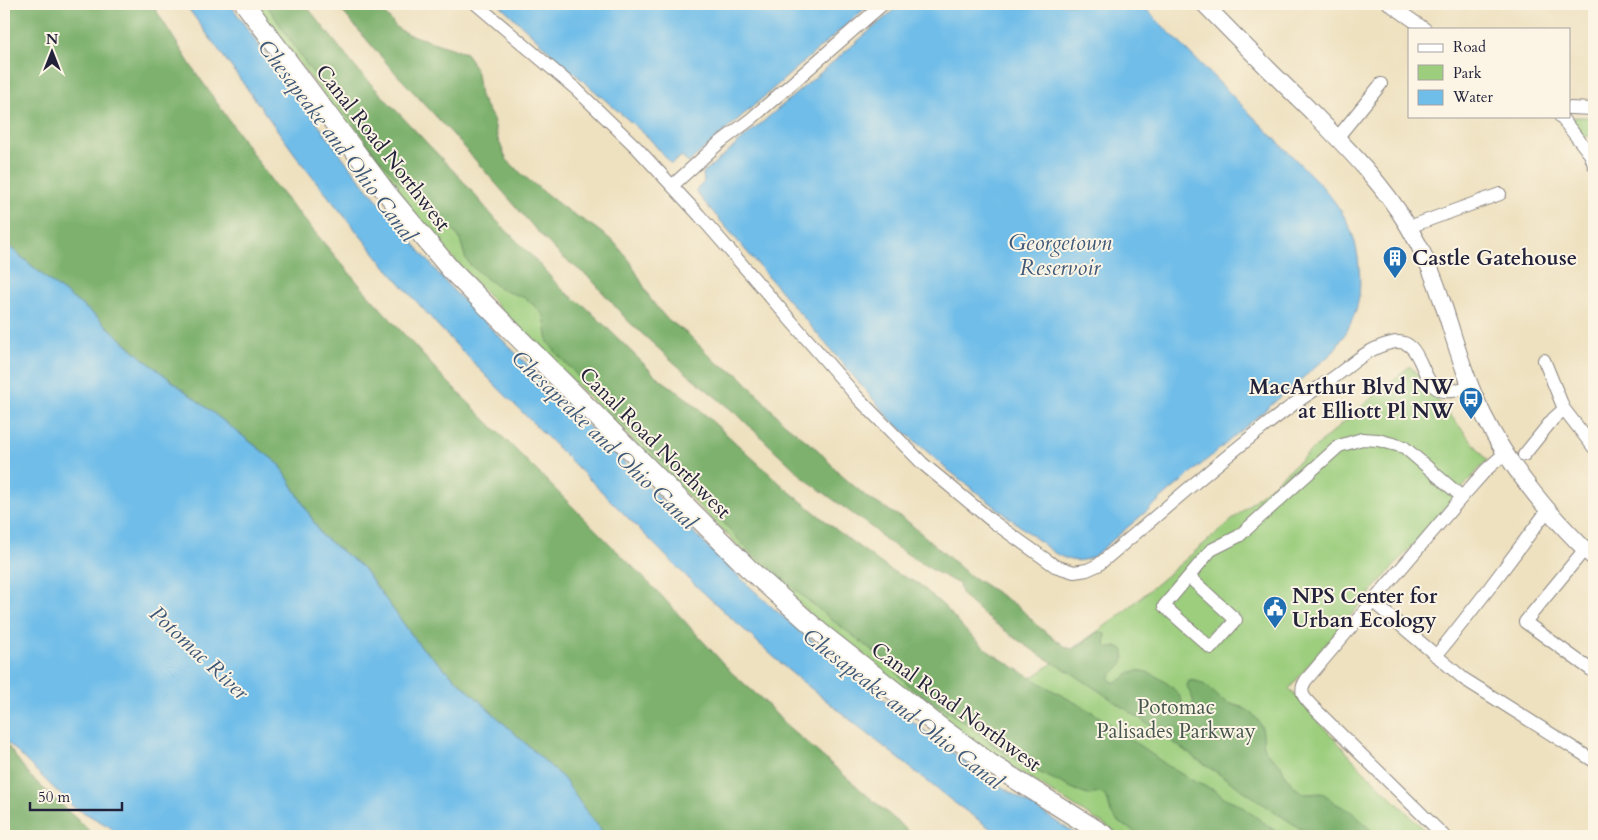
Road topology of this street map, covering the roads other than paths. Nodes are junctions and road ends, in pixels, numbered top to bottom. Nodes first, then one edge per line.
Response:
1 (245, 4) edge
2 (476, 4) edge
3 (1204, 4) edge
4 (1389, 4) edge
5 (874, 12) edge
6 (1424, 28) edge
7 (1381, 84) dead end
8 (1570, 108) edge
9 (1594, 109) edge
10 (1562, 118) edge
11 (1337, 138) junction
12 (1593, 154) edge
13 (672, 186) junction
14 (1500, 194) dead end
15 (1409, 227) junction
16 (1544, 360) dead end
17 (1470, 386) junction
18 (1564, 409) junction
19 (1594, 448) edge
20 (1505, 453) junction
21 (1524, 455) dead end
22 (1462, 497) junction
23 (1547, 510) junction
24 (1589, 554) edge
25 (1189, 577) junction
26 (1373, 602) junction
27 (1436, 656) junction
28 (1594, 672) edge
29 (1594, 761) edge
30 (1106, 836) edge
31 (1444, 836) edge

1 - 30 highway, Canal Road Northwest
2 - 13 street
3 - 11 main road
4 - 6 street
5 - 13 street
7 - 11 street
8 - 9 street
10 - 12 street
11 - 15 main road
13 - 17 street
14 - 15 street
15 - 17 main road
16 - 18 street
17 - 20 main road
18 - 19 street
18 - 21 street
20 - 22 street
20 - 23 main road
22 - 25 street
22 - 26 street
23 - 24 main road
23 - 27 street
24 - 28 street
25 - 25 street
26 - 27 street
26 - 31 street
27 - 29 street

